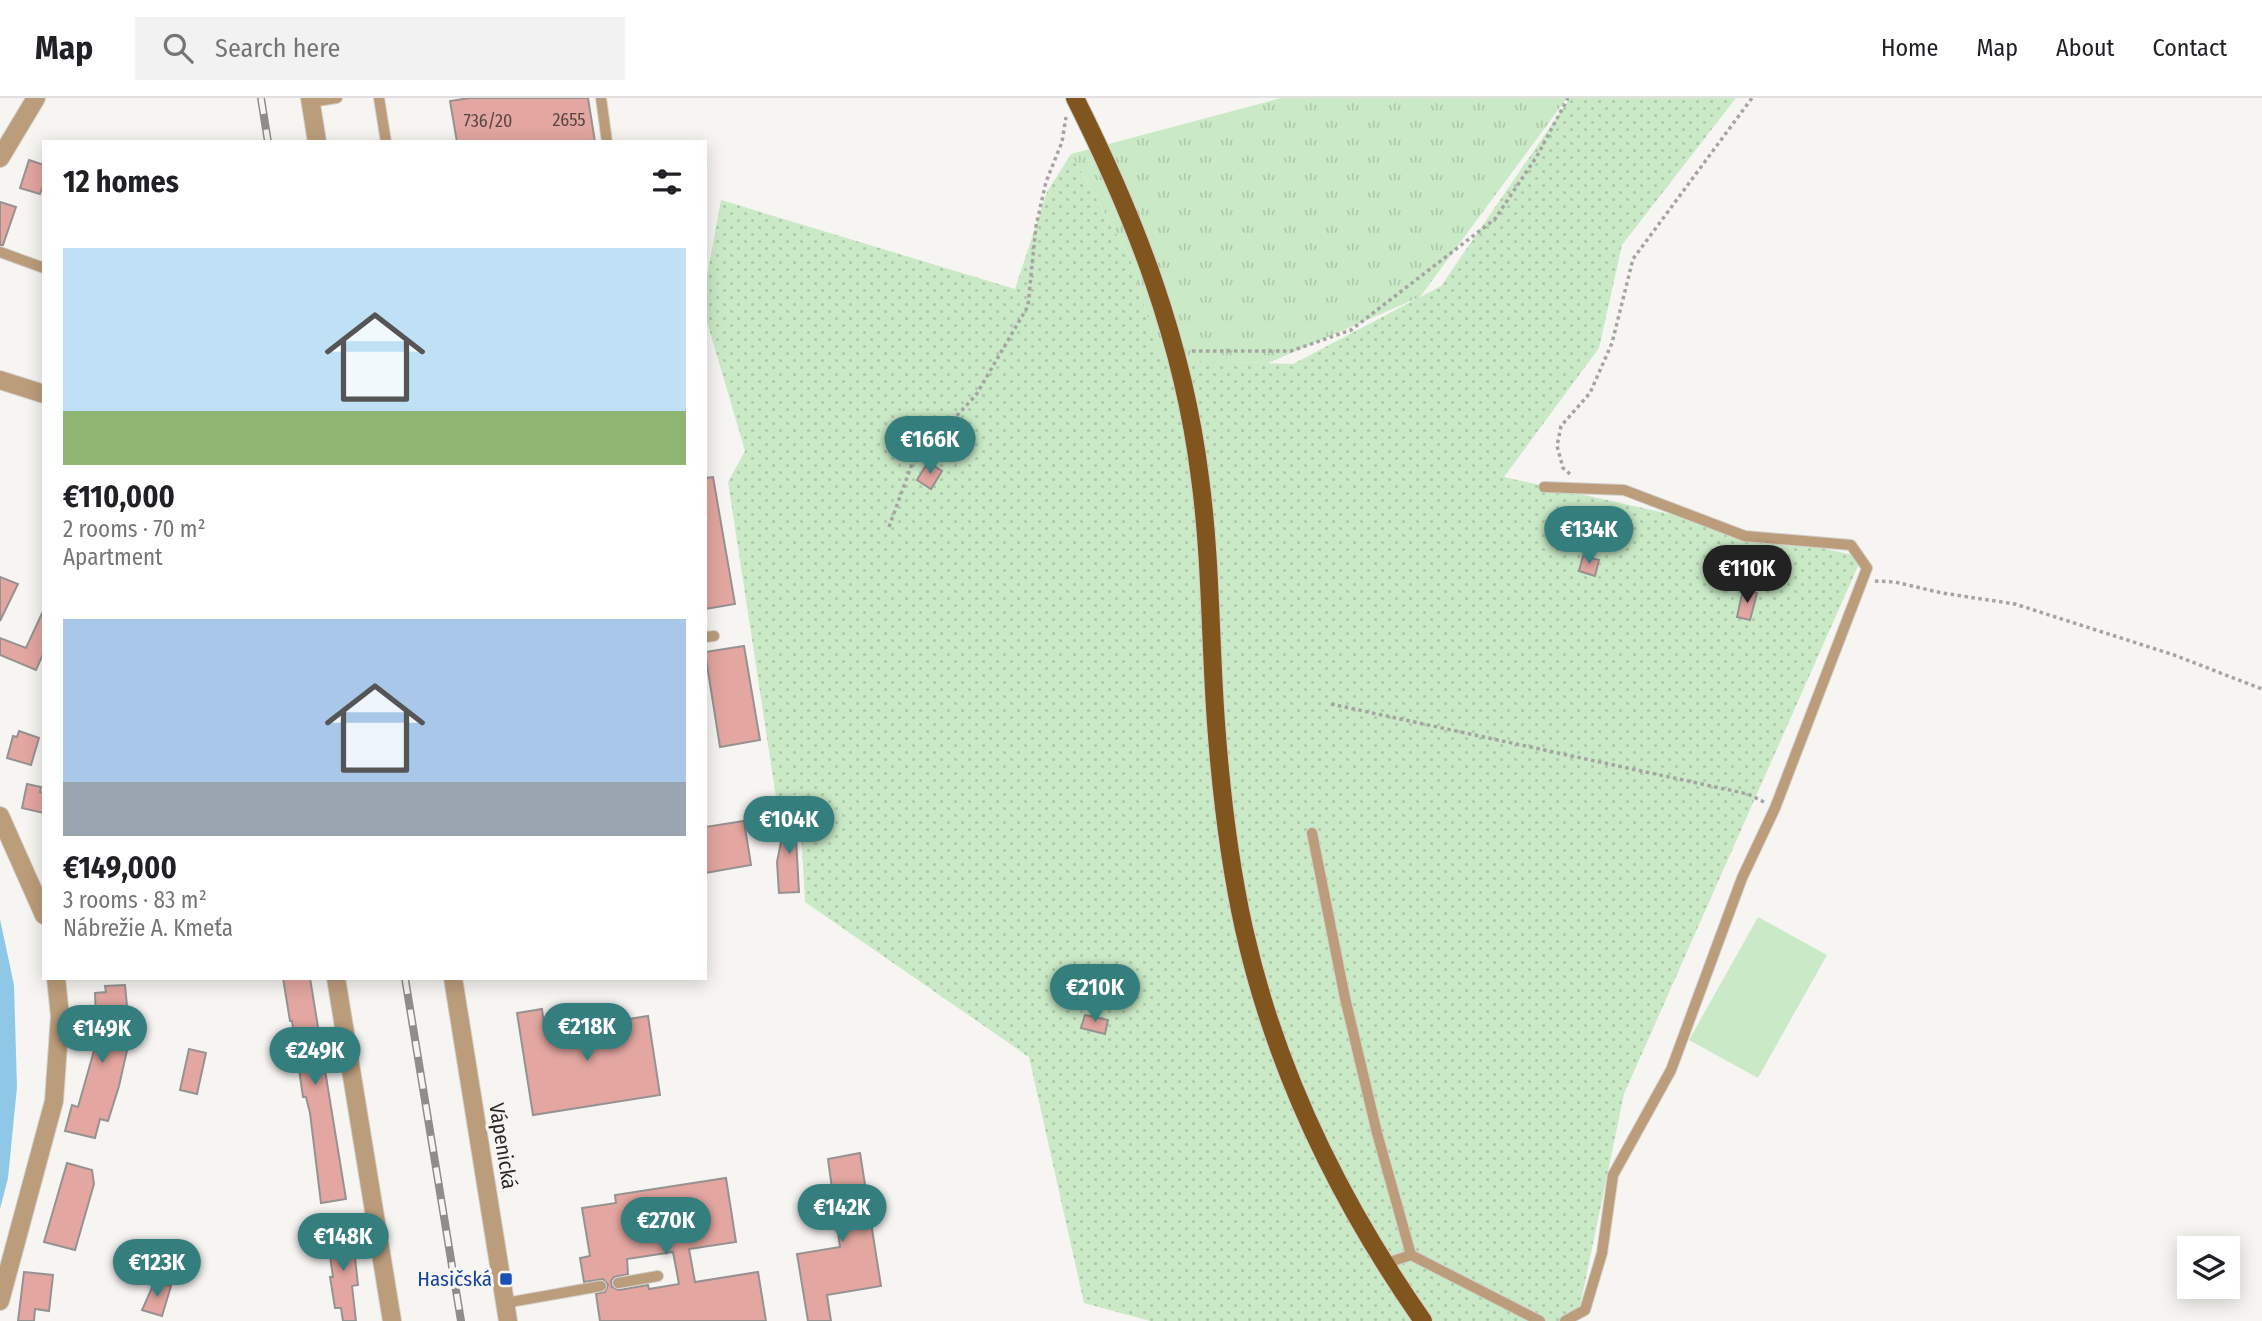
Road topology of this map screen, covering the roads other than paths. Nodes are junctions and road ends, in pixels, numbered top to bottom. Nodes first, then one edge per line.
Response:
1 (36, 98) edge
2 (337, 98) edge
3 (379, 98) edge
4 (601, 98) edge
5 (310, 100) edge
6 (1071, 104) edge
7 (317, 140) edge
8 (386, 140) edge
9 (607, 140) edge
10 (0, 158) edge
11 (0, 252) edge
12 (42, 267) edge
13 (0, 380) edge
14 (42, 393) edge
15 (1544, 487) dead end
16 (0, 816) edge
17 (1312, 833) dead end
18 (42, 910) edge
19 (56, 980) edge
20 (336, 980) edge
21 (453, 980) edge
22 (1411, 1255) junction
23 (1383, 1264) junction
24 (658, 1276) dead end
25 (618, 1283) dead end
26 (601, 1286) dead end
27 (0, 1301) edge
28 (507, 1312) edge
29 (392, 1321) edge
30 (1423, 1321) edge
31 (1540, 1321) edge
32 (1565, 1321) edge

1 - 10 street
2 - 5 lane
3 - 8 lane
4 - 9 lane
5 - 7 street
6 - 23 main road
11 - 12 lane
13 - 14 street
15 - 32 lane
16 - 18 street
17 - 22 lane
19 - 27 street
20 - 29 street
21 - 28 street, Vápenická
22 - 23 lane
22 - 31 lane
23 - 30 main road
24 - 25 lane
26 - 28 lane

